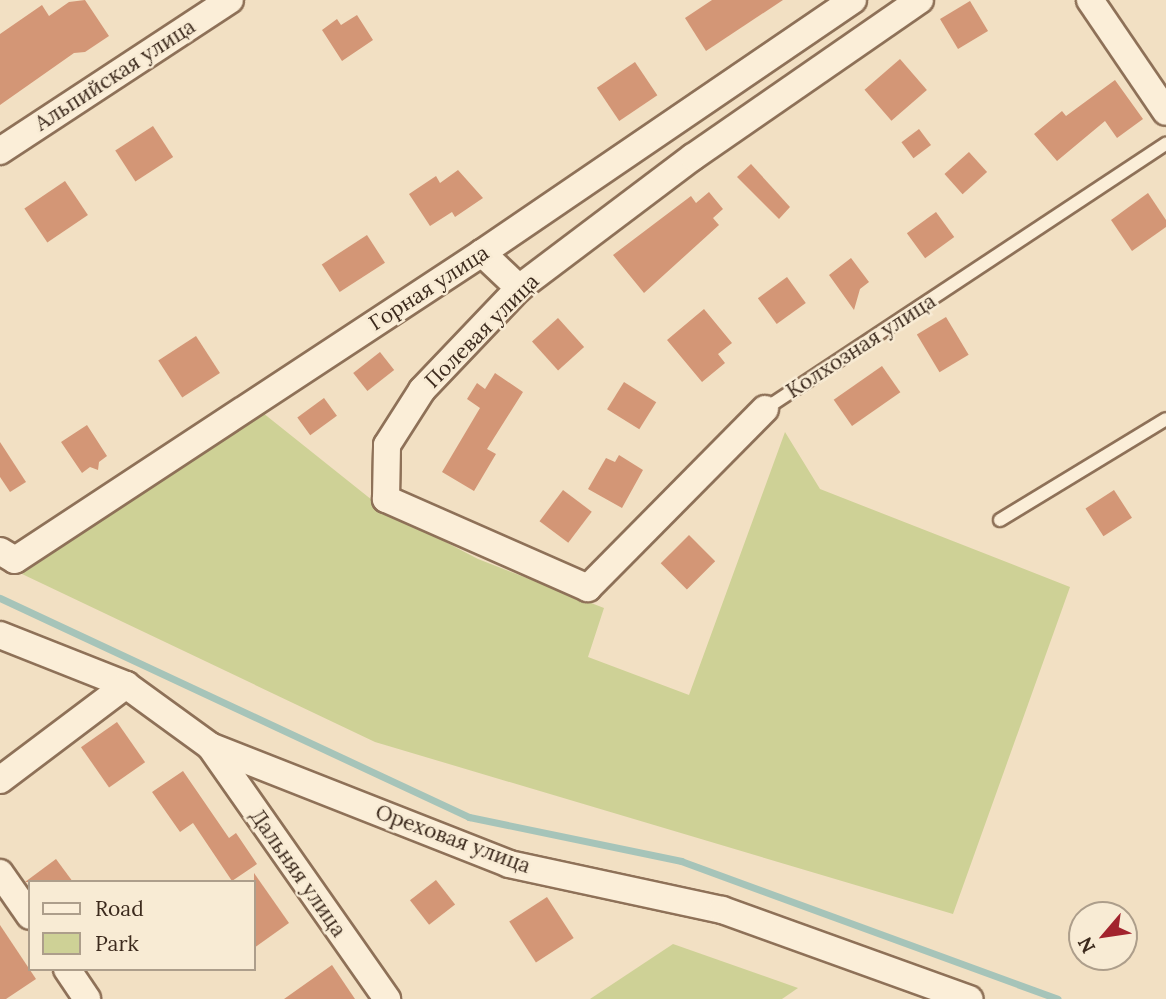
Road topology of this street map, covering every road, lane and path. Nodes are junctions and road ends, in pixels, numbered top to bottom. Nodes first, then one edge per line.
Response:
1 (230, 0) edge
2 (853, 0) edge
3 (920, 0) edge
4 (1090, 0) edge
5 (1166, 111) edge
6 (1166, 144) edge
7 (0, 151) edge
8 (482, 253) junction
9 (519, 288) junction
10 (765, 409) joint
11 (1166, 419) edge
12 (1000, 520) dead end
13 (0, 551) edge
14 (588, 588) joint
15 (0, 635) edge
16 (126, 685) junction
17 (210, 746) junction
18 (0, 780) edge
19 (0, 873) edge
20 (28, 913) edge
21 (68, 971) edge
22 (87, 999) edge
23 (387, 999) edge
24 (969, 999) edge

1 - 7 street, Альпийская улица
2 - 8 street, Горная улица
3 - 9 street, Полевая улица
4 - 5 street
6 - 10 lane, Колхозная улица
8 - 9 street
8 - 13 street, Горная улица
9 - 14 street, Полевая улица
10 - 14 street, Колхозная улица
11 - 12 lane
15 - 16 street, Ореховая улица
16 - 17 street, Ореховая улица
16 - 18 street
17 - 23 street, Дальняя улица
17 - 24 street, Ореховая улица
19 - 20 street
21 - 22 street

